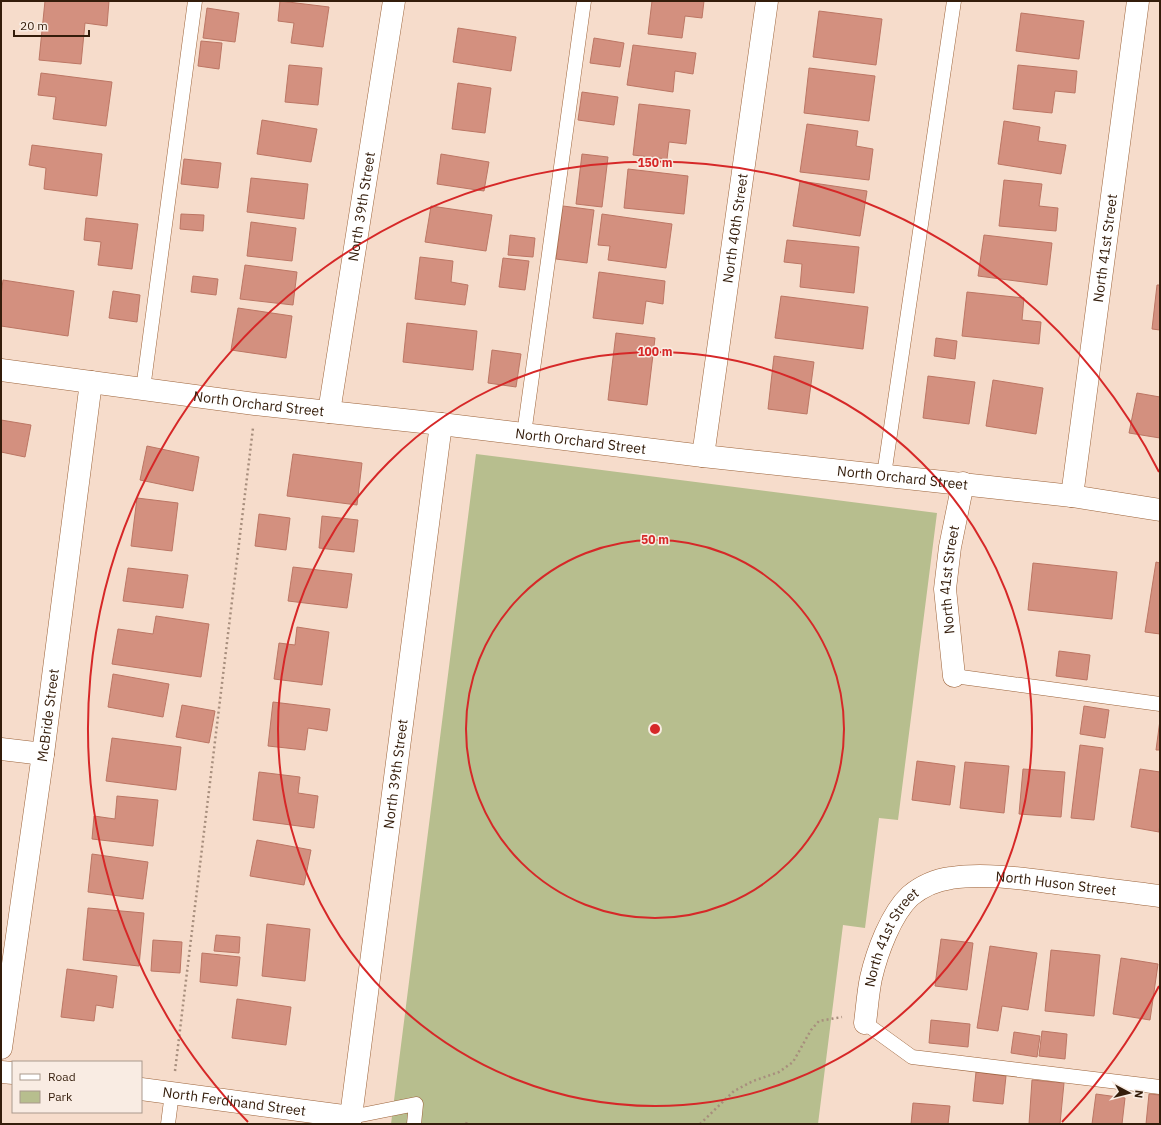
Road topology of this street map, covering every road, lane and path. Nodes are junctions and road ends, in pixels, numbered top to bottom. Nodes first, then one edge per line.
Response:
1 (195, 1) edge
2 (394, 1) edge
3 (584, 1) edge
4 (767, 1) edge
5 (954, 1) edge
6 (1138, 1) edge
7 (1, 370) edge
8 (91, 382) junction
9 (143, 389) junction
10 (256, 404) junction
11 (329, 412) junction
12 (441, 424) junction
13 (524, 434) junction
14 (703, 456) junction
15 (884, 476) junction
16 (963, 483) junction
17 (1072, 496) junction
18 (1160, 510) edge
19 (954, 676) joint
20 (1160, 704) edge
21 (1, 749) edge
22 (43, 754) junction
23 (951, 878) joint
24 (1160, 896) edge
25 (866, 1017) junction
26 (1, 1048) edge
27 (1, 1072) edge
28 (12, 1073) edge
29 (1160, 1087) edge
30 (142, 1089) edge
31 (172, 1093) junction
32 (351, 1120) edge
33 (168, 1124) edge
34 (414, 1124) edge
35 (700, 1124) edge

1 - 9 lane
2 - 11 street, North 39th Street
3 - 13 lane
4 - 14 street, North 40th Street
5 - 15 lane
6 - 17 street, North 41st Street
7 - 8 street, North Orchard Street
8 - 9 street, North Orchard Street
8 - 22 street, McBride Street
9 - 10 street, North Orchard Street
10 - 11 street, North Orchard Street
10 - 31 path
11 - 12 street, North Orchard Street
12 - 13 street, North Orchard Street
12 - 32 street, North 39th Street
13 - 14 street, North Orchard Street
14 - 15 street, North Orchard Street
15 - 16 street, North Orchard Street
16 - 17 street, North Orchard Street
16 - 19 street, North 41st Street
17 - 18 street, North Orchard Street
19 - 20 lane
21 - 22 street
22 - 26 street, McBride Street
23 - 24 street, North Huson Street
23 - 25 street, North 41st Street
25 - 29 lane
25 - 35 path
27 - 28 street
30 - 31 street, North Ferdinand Street
31 - 32 street, North Ferdinand Street
31 - 33 lane
32 - 34 lane

